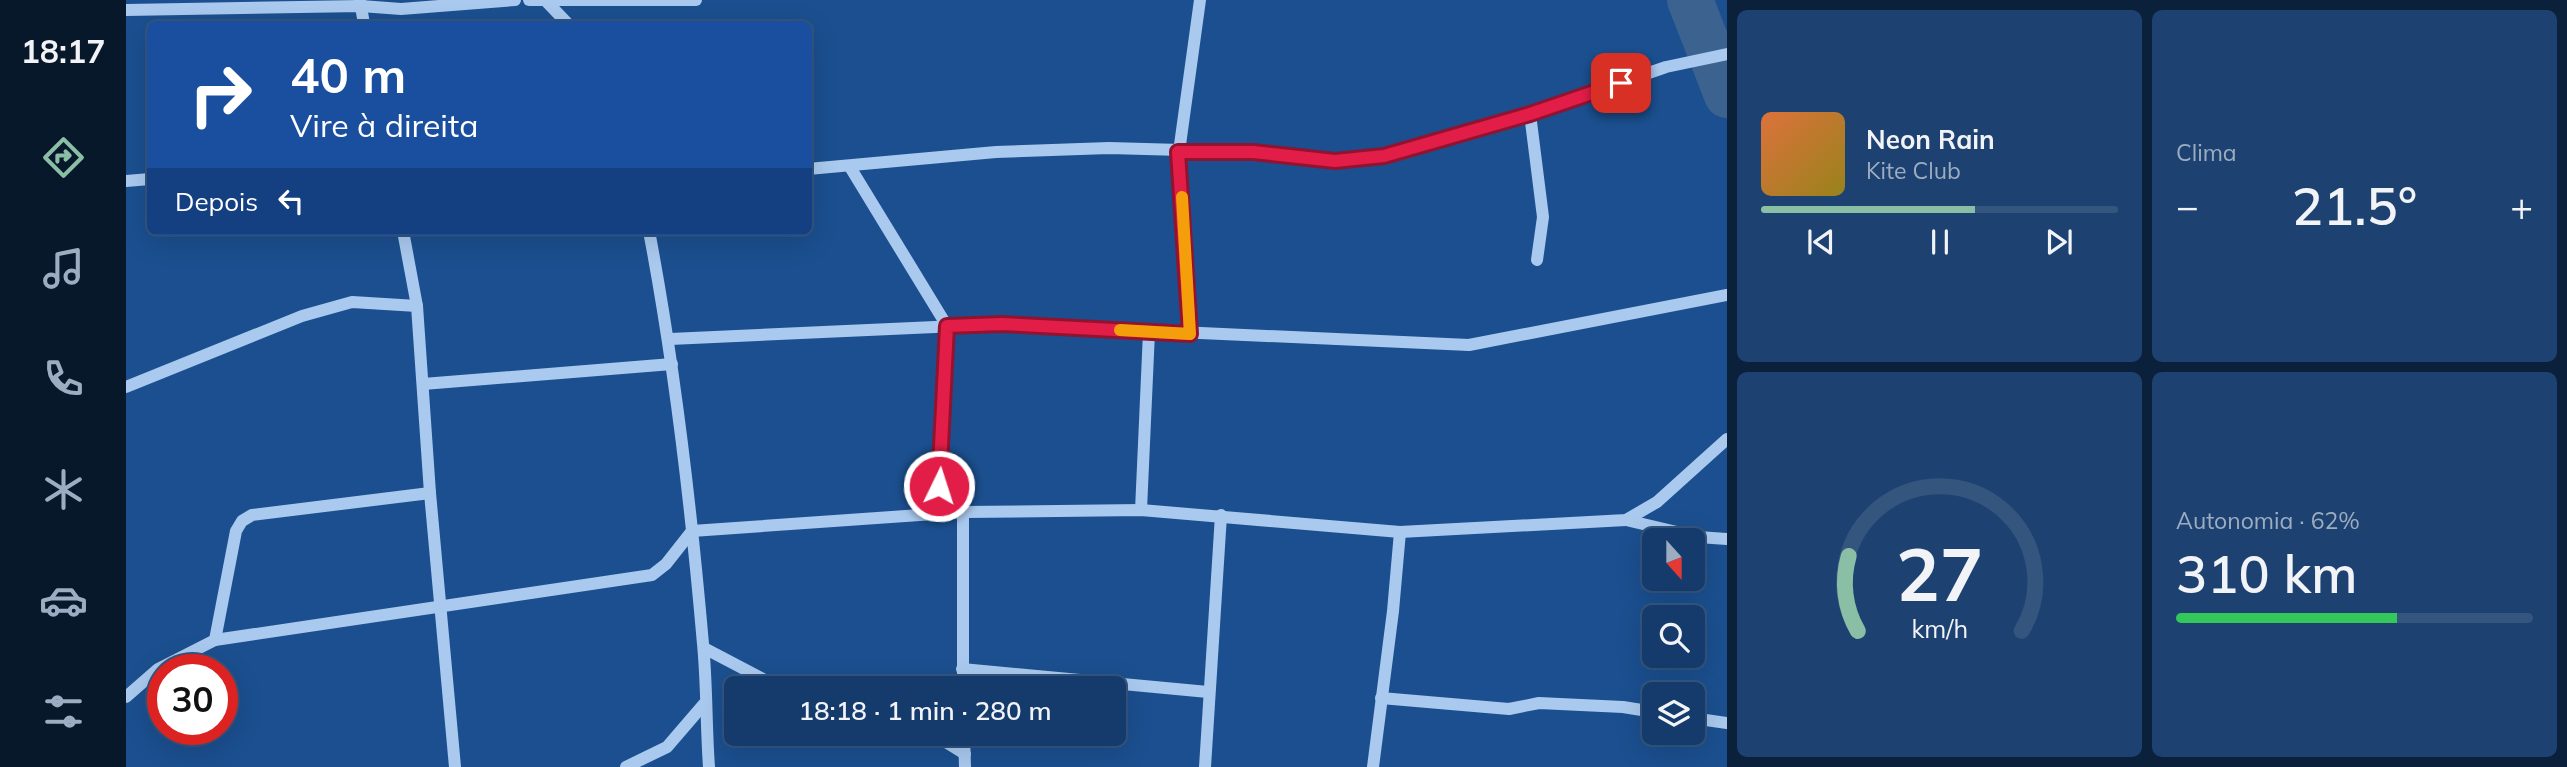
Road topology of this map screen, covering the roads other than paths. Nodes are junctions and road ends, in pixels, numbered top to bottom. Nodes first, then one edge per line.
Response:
1 (515, 0) edge
2 (529, 0) edge
3 (607, 0) edge
4 (696, 0) edge
5 (1200, 0) edge
6 (546, 1) edge
7 (360, 3) edge
8 (126, 10) edge
9 (363, 21) edge
10 (565, 21) edge
11 (1727, 54) edge
12 (1530, 114) junction
13 (1178, 152) junction
14 (850, 167) junction
15 (812, 169) edge
16 (147, 179) edge
17 (126, 181) edge
18 (404, 235) edge
19 (650, 235) edge
20 (1537, 260) dead end
21 (1727, 295) edge
22 (417, 306) junction
23 (947, 326) junction
24 (1149, 332) junction
25 (1190, 334) junction
26 (670, 339) junction
27 (672, 364) junction
28 (424, 384) junction
29 (126, 387) edge
30 (1727, 439) edge
31 (430, 494) junction
32 (1141, 510) junction
33 (963, 512) junction
34 (937, 514) junction
35 (1221, 514) junction
36 (1626, 520) junction
37 (692, 531) junction
38 (1400, 532) junction
39 (1727, 539) edge
40 (439, 605) junction
41 (215, 640) junction
42 (704, 648) junction
43 (962, 669) junction
44 (757, 676) edge
45 (962, 676) edge
46 (1208, 692) junction
47 (126, 697) edge
48 (1381, 698) junction
49 (704, 704) junction
50 (1642, 710) edge
51 (1705, 720) edge
52 (1727, 723) edge
53 (947, 746) edge
54 (965, 761) edge
55 (455, 767) edge
56 (626, 767) edge
57 (709, 767) edge
58 (1205, 767) edge
59 (1373, 767) edge

1 - 7 street
2 - 6 street
3 - 4 street
3 - 6 street
5 - 13 street
6 - 10 street
7 - 8 street
7 - 9 street
11 - 12 street
12 - 13 street
12 - 20 street
13 - 14 street
13 - 25 street
14 - 15 street
14 - 23 street
16 - 17 street
18 - 22 street
19 - 26 street
21 - 25 street
22 - 28 street
22 - 29 street
23 - 24 street
23 - 26 street
23 - 34 street
24 - 25 street
24 - 32 street
26 - 27 street
27 - 28 street
27 - 37 street
28 - 31 street
30 - 36 street
31 - 40 street
31 - 41 street
32 - 33 street
32 - 35 street
33 - 34 street
33 - 43 street
34 - 37 street
35 - 38 street
35 - 46 street
36 - 38 street
36 - 39 street
37 - 40 street
37 - 42 street
38 - 48 street
40 - 41 street
40 - 55 street
41 - 47 street
42 - 44 street
42 - 49 street
43 - 45 street
43 - 46 street
46 - 58 street
48 - 50 street
48 - 59 street
49 - 56 street
49 - 57 street
51 - 52 street
53 - 54 street

